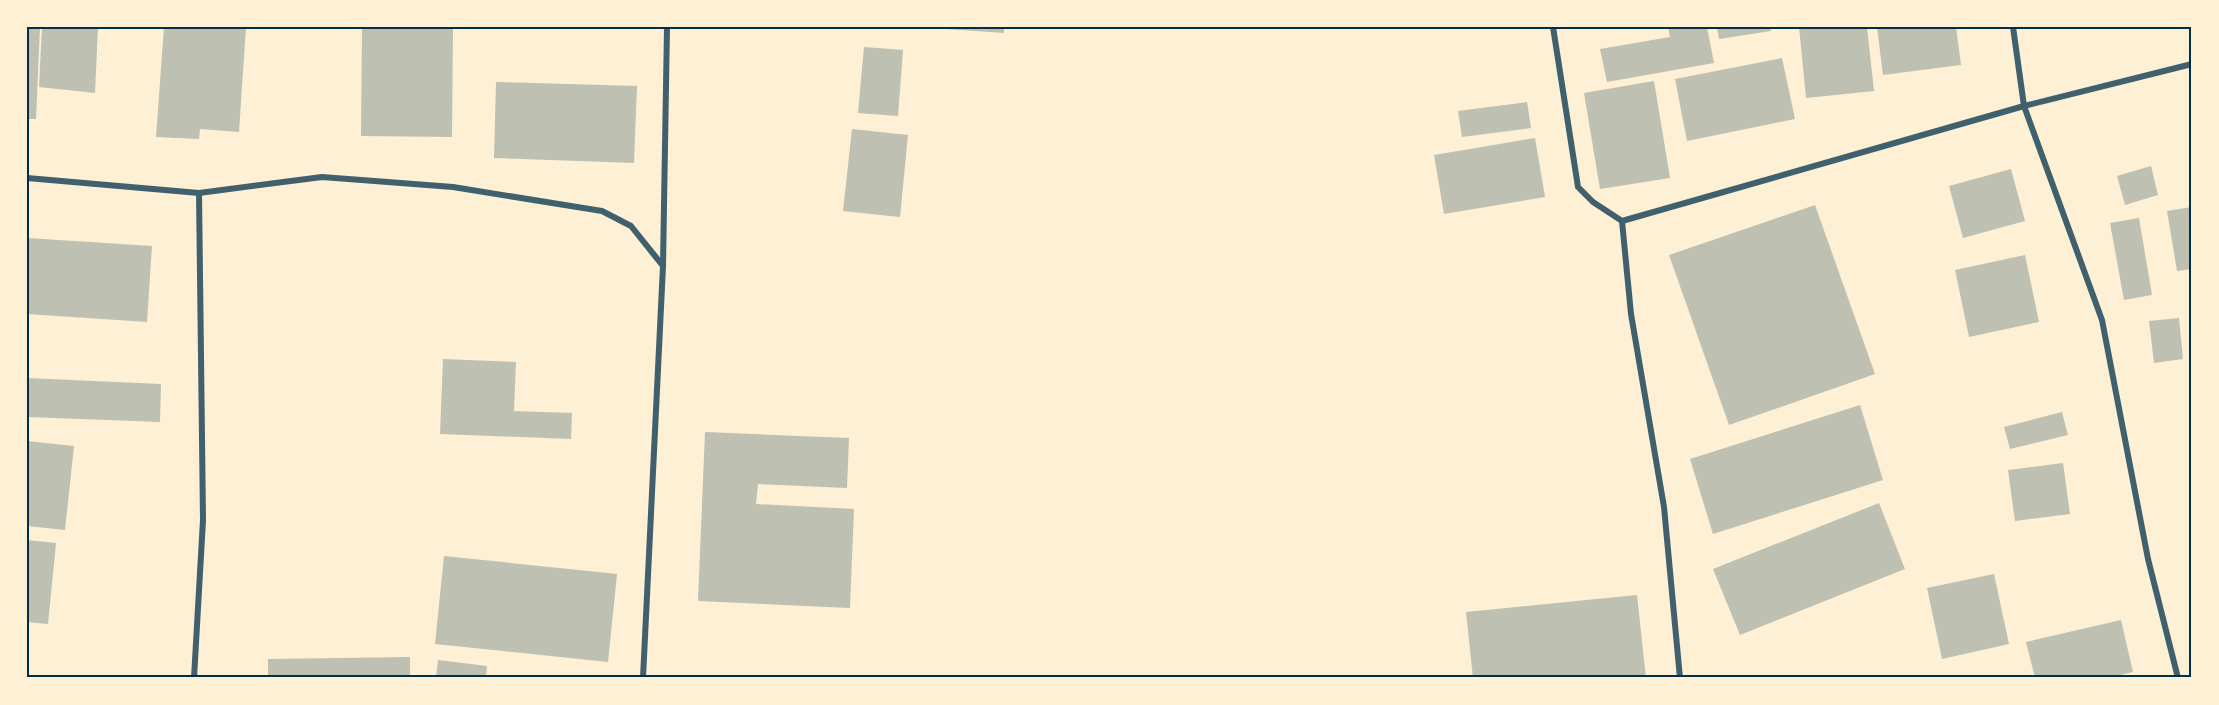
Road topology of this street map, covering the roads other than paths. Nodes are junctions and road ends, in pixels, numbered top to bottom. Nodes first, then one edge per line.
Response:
1 (667, 27) edge
2 (1553, 27) edge
3 (2013, 27) edge
4 (2192, 64) edge
5 (2024, 106) junction
6 (27, 178) edge
7 (199, 193) junction
8 (1622, 221) junction
9 (663, 266) junction
10 (194, 678) edge
11 (643, 678) edge
12 (1680, 678) edge
13 (2178, 678) edge

1 - 9 street
2 - 8 street
3 - 5 street
4 - 5 street
5 - 8 street
5 - 13 street
6 - 7 street
7 - 9 street
7 - 10 street
8 - 12 street
9 - 11 street

